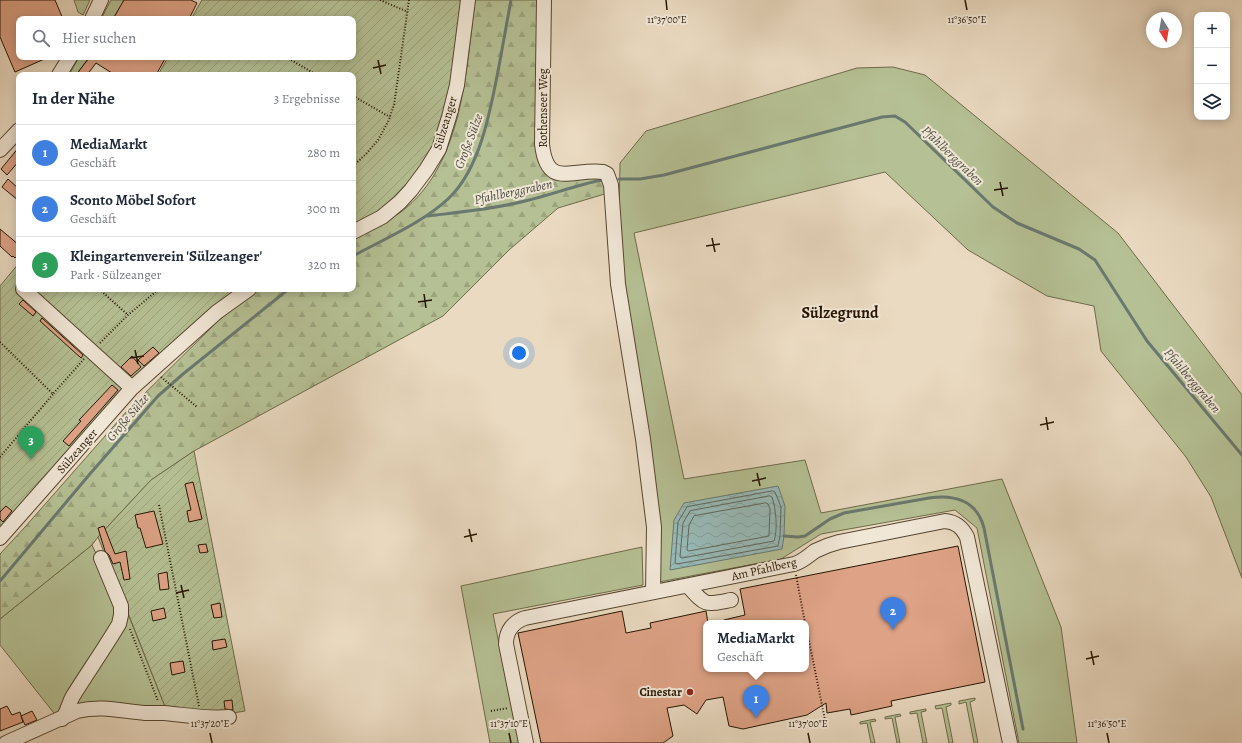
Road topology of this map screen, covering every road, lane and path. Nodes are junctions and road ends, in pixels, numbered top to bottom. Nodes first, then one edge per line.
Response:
1 (101, 0) edge
2 (380, 0) edge
3 (409, 0) edge
4 (468, 0) edge
5 (544, 0) edge
6 (408, 12) junction
7 (93, 16) edge
8 (68, 60) edge
9 (291, 60) edge
10 (61, 72) edge
11 (312, 72) edge
12 (356, 98) edge
13 (390, 117) junction
14 (16, 133) edge
15 (0, 150) edge
16 (356, 164) edge
17 (356, 230) edge
18 (26, 292) edge
19 (102, 292) edge
20 (155, 292) edge
21 (245, 292) edge
22 (128, 315) junction
23 (0, 342) edge
24 (92, 351) junction
25 (161, 377) dead end
26 (132, 388) junction
27 (53, 394) junction
28 (197, 407) dead end
29 (0, 456) edge
30 (159, 505) dead end
31 (0, 538) edge
32 (101, 558) dead end
33 (794, 564) junction
34 (688, 586) junction
35 (653, 592) junction
36 (731, 600) dead end
37 (805, 620) edge
38 (128, 624) dead end
39 (809, 639) edge
40 (518, 706) junction
41 (491, 711) dead end
42 (163, 713) junction
43 (229, 716) dead end
44 (201, 717) junction
45 (62, 719) junction
46 (826, 725) dead end
47 (6, 743) edge
48 (526, 743) edge
49 (1010, 743) edge

1 - 7 street
2 - 6 path
3 - 6 path
4 - 17 street, Sülzeanger
5 - 35 street, Rothenseer Weg
6 - 13 path
8 - 10 street
9 - 11 path
12 - 13 path
13 - 16 path
14 - 15 street
18 - 24 street
19 - 22 path
20 - 22 path
21 - 26 street, Sülzeanger
22 - 24 path
23 - 27 path
24 - 26 street
24 - 27 path
25 - 28 path
26 - 31 street, Sülzeanger
27 - 29 path
30 - 44 path
32 - 45 street
33 - 34 street, Am Pfahlberg
33 - 37 path
33 - 49 street, Am Pfahlberg
34 - 35 street, Am Pfahlberg
34 - 36 street
35 - 40 street, Am Pfahlberg
38 - 42 path
39 - 46 path
40 - 41 path
40 - 48 street, Am Pfahlberg
42 - 44 street
42 - 45 street
43 - 44 street
45 - 47 street

